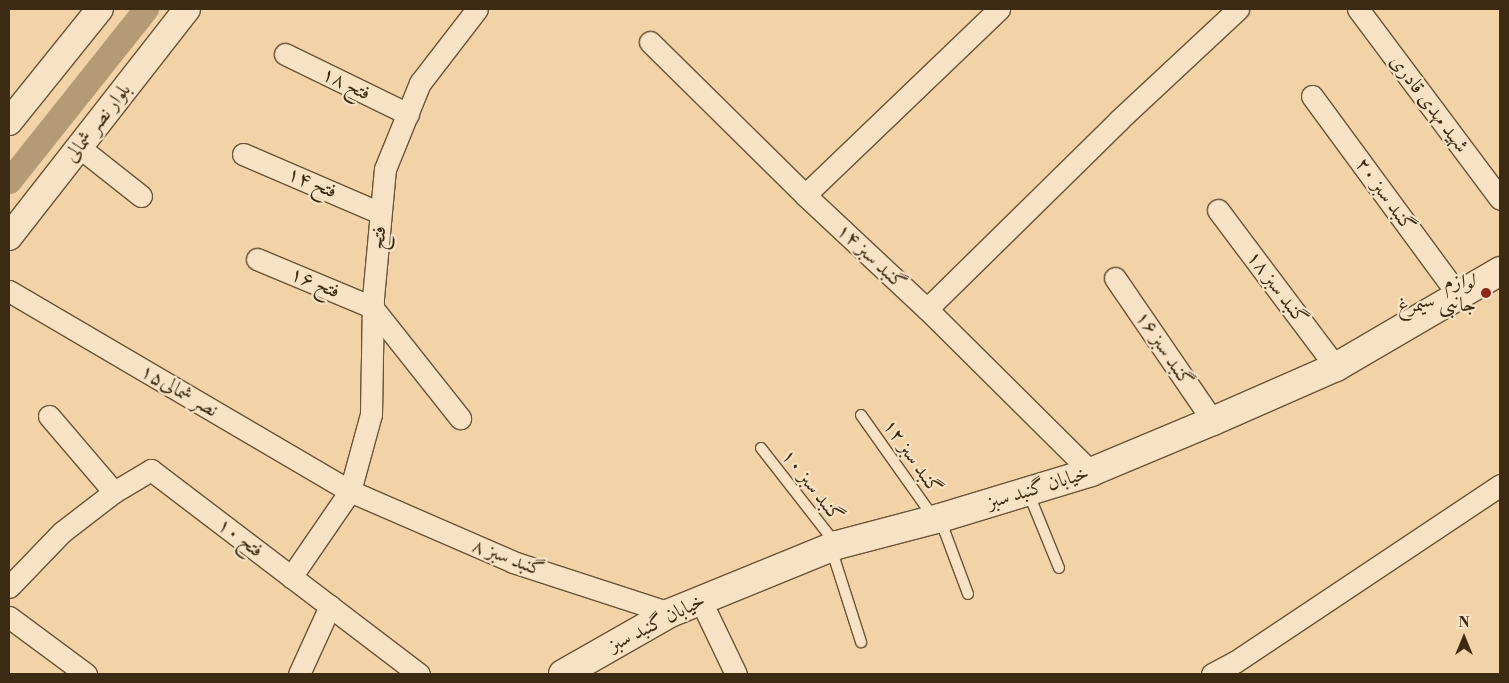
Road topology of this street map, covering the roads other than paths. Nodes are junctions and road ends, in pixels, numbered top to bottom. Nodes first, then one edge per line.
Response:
1 (100, 9) edge
2 (187, 9) edge
3 (477, 9) edge
4 (999, 9) edge
5 (1238, 9) edge
6 (1358, 9) edge
7 (650, 42) dead end
8 (286, 54) dead end
9 (1312, 96) dead end
10 (11, 114) edge
11 (408, 114) junction
12 (79, 148) junction
13 (243, 154) dead end
14 (805, 195) junction
15 (141, 196) dead end
16 (1500, 199) edge
17 (1218, 210) dead end
18 (380, 213) junction
19 (9, 237) edge
20 (257, 259) dead end
21 (1500, 271) edge
22 (1115, 278) dead end
23 (9, 291) edge
24 (1458, 295) junction
25 (372, 307) junction
26 (927, 309) junction
27 (1336, 367) junction
28 (861, 415) dead end
29 (49, 416) dead end
30 (460, 418) dead end
31 (1213, 421) junction
32 (761, 448) dead end
33 (1091, 472) junction
34 (1500, 485) edge
35 (350, 491) junction
36 (1027, 491) junction
37 (114, 492) junction
38 (937, 518) junction
39 (834, 546) junction
40 (1059, 568) dead end
41 (291, 577) junction
42 (9, 587) edge
43 (968, 594) dead end
44 (700, 599) junction
45 (330, 606) junction
46 (670, 613) junction
47 (9, 617) edge
48 (861, 642) dead end
49 (566, 673) edge
50 (86, 674) edge
51 (299, 674) edge
52 (419, 674) edge
53 (736, 674) edge
54 (1212, 674) edge

1 - 10 street
2 - 12 street, بلوار نصر شمالی
3 - 11 street, فتح
4 - 14 street
5 - 26 street
6 - 16 street, شهید مهدی قادری
7 - 14 street, گنبد سبز ۱۴
8 - 11 street, فتح ۱۸
9 - 24 street, گنبد سبز ۲۰
11 - 18 street, فتح
12 - 15 street
12 - 19 street, بلوار نصر شمالی
13 - 18 street, فتح ۱۴
14 - 26 street, گنبد سبز ۱۴
17 - 27 street, گنبد سبز ۱۸
18 - 25 street, فتح
20 - 25 street, فتح ۱۶
21 - 24 main road, خیابان گنبد سبز
22 - 31 street, گنبد سبز ۱۶
23 - 35 street, نصر شمالی۱۵
24 - 27 main road, خیابان گنبد سبز
25 - 30 street
25 - 35 street, فتح
26 - 33 street, گنبد سبز ۱۴
27 - 31 main road, خیابان گنبد سبز
28 - 38 lane, گنبد سبز ۱۲
29 - 37 street
31 - 33 main road, خیابان گنبد سبز
32 - 39 lane, گنبد سبز ۱۰
33 - 36 main road, خیابان گنبد سبز
34 - 54 street
35 - 41 street, فتح
35 - 46 street, گنبد سبز ۸
36 - 38 main road, خیابان گنبد سبز
36 - 40 lane
37 - 41 street, فتح ۱۰
37 - 42 street
38 - 39 main road, خیابان گنبد سبز
38 - 43 lane, گنبد سبز ۱۲
39 - 44 main road, خیابان گنبد سبز
39 - 48 lane
41 - 45 street, فتح ۱۰
44 - 46 main road, خیابان گنبد سبز
44 - 53 street
45 - 51 street
45 - 52 street, فتح ۱۰
46 - 49 main road, خیابان گنبد سبز
47 - 50 street

